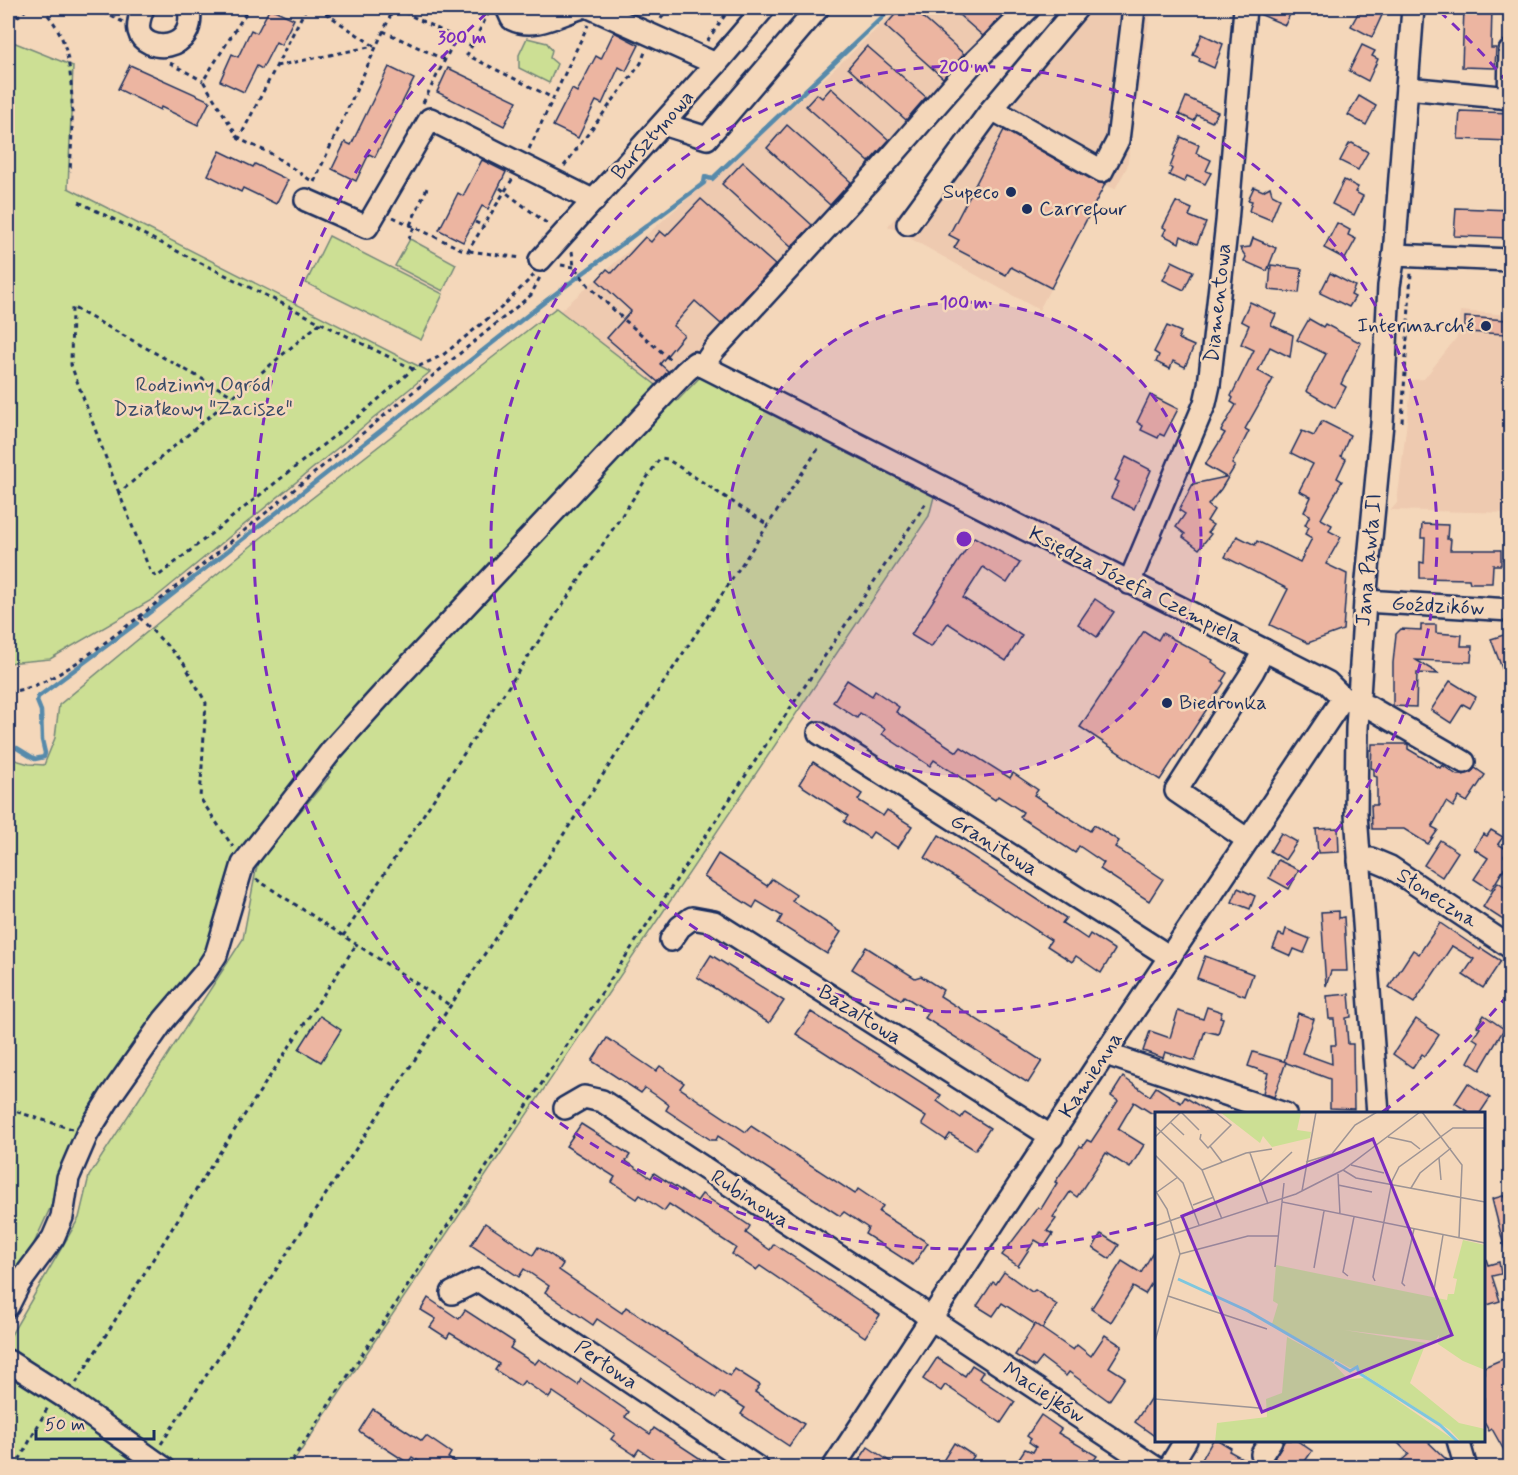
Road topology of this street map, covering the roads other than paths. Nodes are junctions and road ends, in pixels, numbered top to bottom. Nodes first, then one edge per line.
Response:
1 (143, 8) edge
2 (189, 8) edge
3 (507, 8) edge
4 (580, 8) edge
5 (591, 8) edge
6 (764, 8) edge
7 (818, 8) edge
8 (1029, 8) edge
9 (1077, 8) edge
10 (1134, 8) edge
11 (1245, 8) edge
12 (1413, 8) edge
13 (1510, 51) edge
14 (707, 60) junction
15 (1407, 88) junction
16 (1510, 98) edge
17 (992, 110) junction
18 (663, 124) junction
19 (310, 191) road end
20 (594, 201) junction
21 (908, 224) dead end
22 (1394, 255) junction
23 (540, 260) road end
24 (1510, 260) edge
25 (694, 369) junction
26 (1129, 583) junction
27 (1365, 601) junction
28 (1510, 610) edge
29 (1264, 650) junction
30 (1351, 700) junction
31 (819, 733) dead end
32 (1464, 762) dead end
33 (1248, 840) junction
34 (1359, 861) junction
35 (671, 940) dead end
36 (1510, 947) edge
37 (1170, 957) junction
38 (1106, 1052) junction
39 (566, 1108) dead end
40 (1282, 1112) edge
41 (1378, 1112) edge
42 (1052, 1137) junction
43 (452, 1293) dead end
44 (8, 1306) edge
45 (931, 1319) junction
46 (8, 1361) edge
47 (1185, 1442) edge
48 (1459, 1442) edge
49 (158, 1463) edge
50 (758, 1467) edge
51 (833, 1467) edge
52 (1156, 1467) edge
53 (1169, 1467) edge
54 (1466, 1467) edge

1 - 2 street
3 - 4 street
5 - 14 street
6 - 14 street, Bursztynowa
7 - 18 street
8 - 25 street
9 - 17 street
10 - 17 street
11 - 26 street, Diamentowa
12 - 15 street, Jana Pawła II
13 - 16 street
14 - 18 street, Bursztynowa
15 - 16 street
15 - 22 street, Jana Pawła II
17 - 21 street
18 - 20 street, Bursztynowa
19 - 20 street
20 - 23 street, Bursztynowa
22 - 24 street
22 - 27 street, Jana Pawła II
25 - 26 street, Księdza Józefa Czempiela
25 - 44 street
26 - 29 street, Księdza Józefa Czempiela
27 - 28 street, Goździków
27 - 30 street, Jana Pawła II
29 - 30 street, Księdza Józefa Czempiela
29 - 33 street
30 - 32 street, Księdza Józefa Czempiela
30 - 33 street, Kamienna
30 - 34 street, Jana Pawła II
31 - 37 street, Granitowa
33 - 37 street, Kamienna
34 - 36 street, Słoneczna
34 - 41 street, Jana Pawła II
35 - 42 street, Bazaltowa
37 - 38 street, Kamienna
38 - 40 street
38 - 42 street, Kamienna
39 - 45 street, Rubinowa
42 - 45 street, Kamienna
43 - 50 street, Perłowa
45 - 51 street, Kamienna
45 - 52 street, Maciejków
46 - 49 street
47 - 53 street
48 - 54 street

